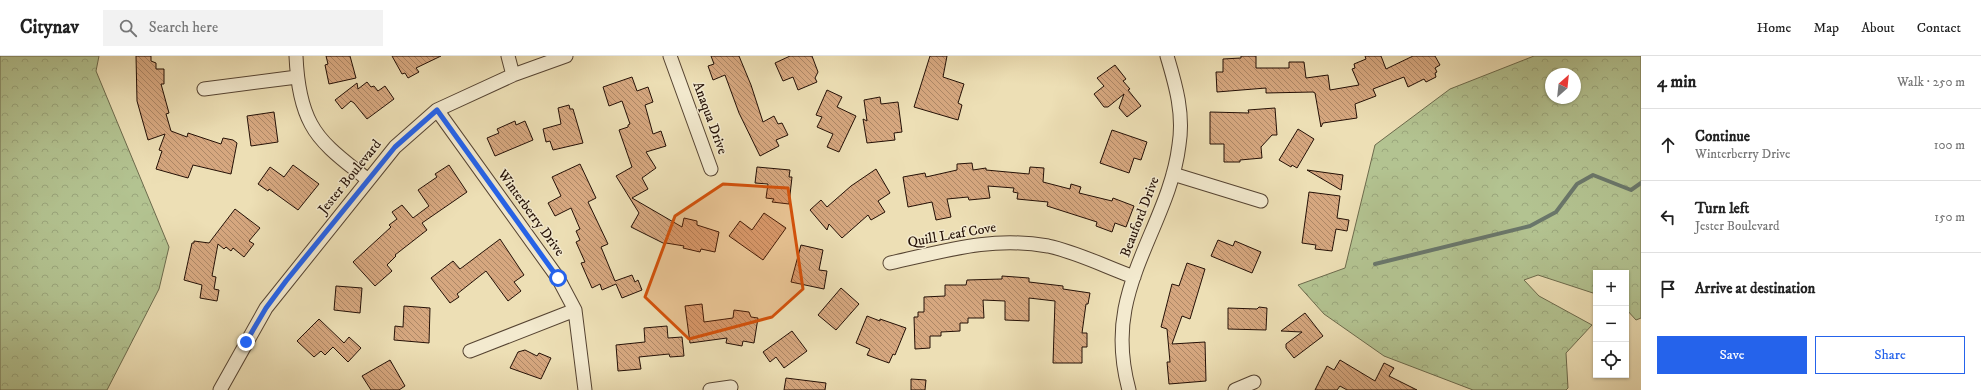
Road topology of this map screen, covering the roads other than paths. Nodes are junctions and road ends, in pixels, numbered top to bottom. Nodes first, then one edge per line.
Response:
1 (296, 56) edge
2 (508, 56) edge
3 (566, 56) edge
4 (670, 56) edge
5 (1167, 56) edge
6 (513, 75) junction
7 (297, 77) junction
8 (204, 89) dead end
9 (437, 110) junction
10 (711, 169) dead end
11 (1174, 174) junction
12 (368, 180) junction
13 (1261, 201) dead end
14 (890, 263) dead end
15 (1134, 277) junction
16 (575, 310) junction
17 (470, 351) dead end
18 (1254, 382) dead end
19 (731, 387) dead end
20 (220, 390) edge
21 (585, 390) edge
22 (710, 390) edge
23 (1129, 390) edge
24 (1236, 390) edge

1 - 7 street
2 - 6 street
3 - 6 street, Jester Boulevard
4 - 10 street, Anaqua Drive
5 - 11 street, Beauford Drive
6 - 9 street, Jester Boulevard
7 - 8 street
7 - 12 street
9 - 12 street, Jester Boulevard
9 - 16 street, Winterberry Drive
11 - 13 street
11 - 15 street, Beauford Drive
12 - 20 street, Jester Boulevard
14 - 15 street, Quill Leaf Cove
15 - 23 street, Beauford Drive
16 - 17 street
16 - 21 street, Winterberry Drive
18 - 24 street
19 - 22 street

